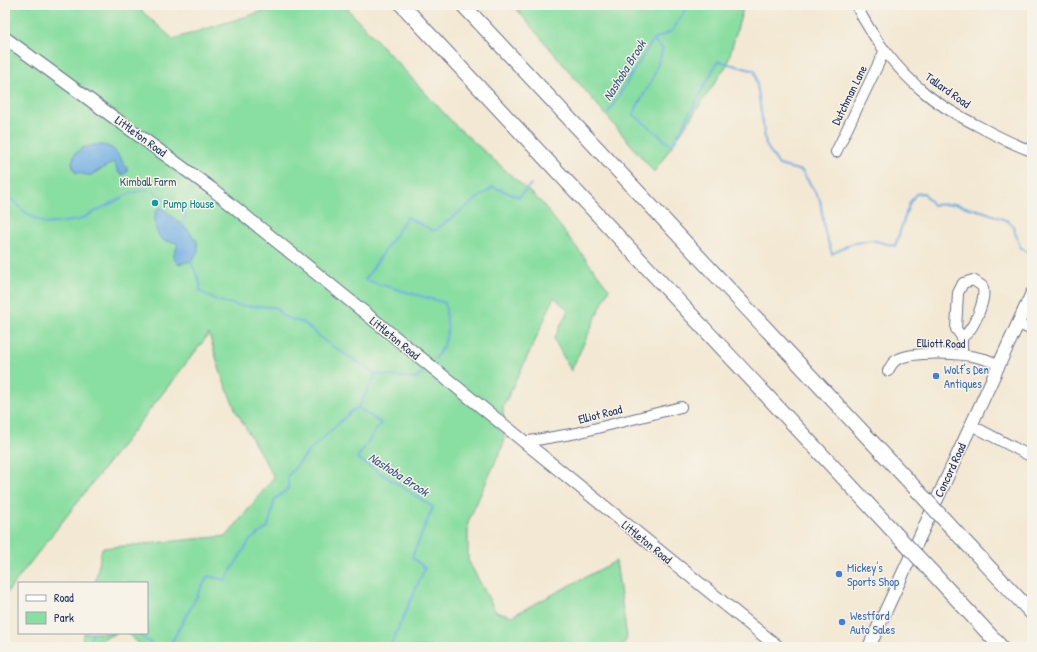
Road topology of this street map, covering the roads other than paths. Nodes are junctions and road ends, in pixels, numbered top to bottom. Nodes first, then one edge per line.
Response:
1 (402, 5) edge
2 (463, 5) edge
3 (856, 5) edge
4 (5, 38) edge
5 (885, 50) junction
6 (1032, 151) edge
7 (836, 152) dead end
8 (1032, 293) edge
9 (1018, 324) junction
10 (1032, 330) edge
11 (962, 337) junction
12 (962, 355) junction
13 (999, 365) junction
14 (888, 371) dead end
15 (681, 407) dead end
16 (971, 425) junction
17 (524, 442) junction
18 (1032, 457) edge
19 (1032, 613) edge
20 (778, 647) edge
21 (869, 647) edge
22 (1001, 647) edge

1 - 22 highway, bridge
2 - 19 highway, bridge
3 - 5 street, Tallard Road
4 - 17 main road, Littleton Road
5 - 6 street, Tallard Road
5 - 7 street, Dutchman Lane
8 - 9 main road, Concord Road
9 - 10 street
9 - 13 main road, Concord Road
11 - 11 street
11 - 12 street
12 - 13 street, Elliott Road
12 - 14 street, Elliott Road
13 - 16 main road, Concord Road
15 - 17 street, Elliot Road
16 - 18 street
16 - 21 main road, Concord Road
17 - 20 main road, Littleton Road

